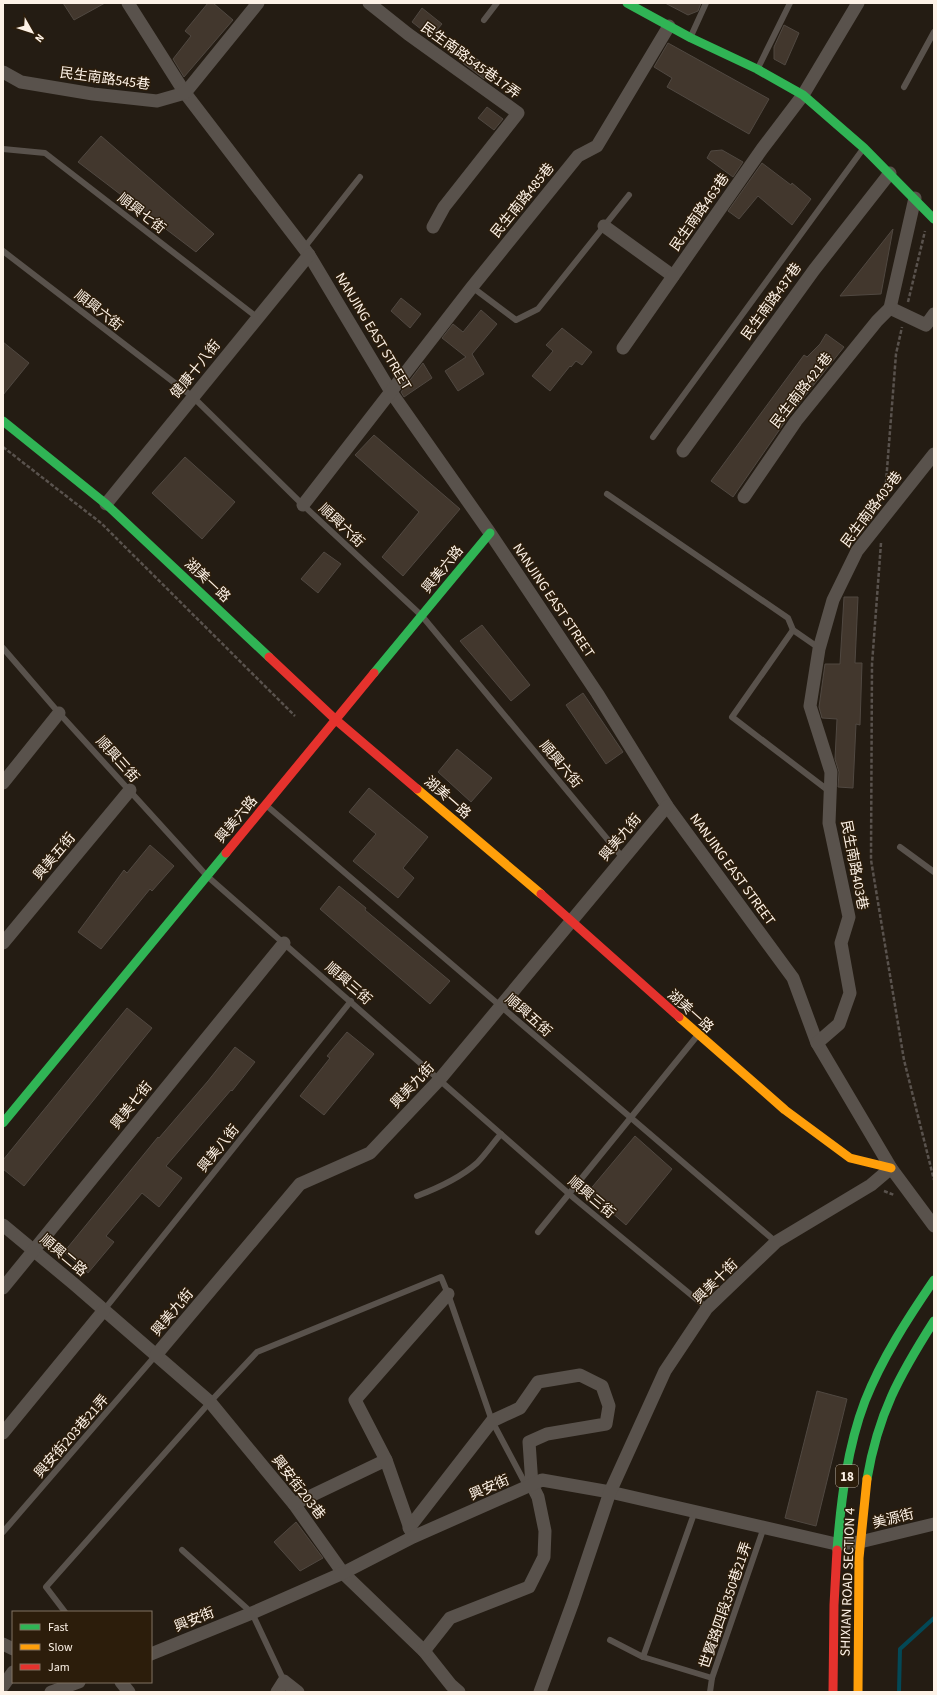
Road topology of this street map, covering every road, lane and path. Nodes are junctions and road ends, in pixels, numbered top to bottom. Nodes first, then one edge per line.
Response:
1 (128, 3) edge
2 (258, 3) edge
3 (369, 3) edge
4 (497, 3) edge
5 (627, 3) edge
6 (706, 3) edge
7 (790, 3) edge
8 (858, 3) edge
9 (484, 20) dead end
10 (669, 26) junction
11 (934, 32) edge
12 (691, 38) junction
13 (757, 69) junction
14 (3, 72) edge
15 (904, 87) dead end
16 (185, 93) junction
17 (803, 95) junction
18 (864, 148) junction
19 (3, 149) edge
20 (890, 174) junction
21 (360, 178) dead end
22 (629, 195) dead end
23 (915, 198) junction
24 (932, 217) edge
25 (604, 226) junction
26 (433, 227) dead end
27 (3, 251) edge
28 (307, 252) junction
29 (673, 276) junction
30 (472, 287) junction
31 (890, 308) junction
32 (934, 314) edge
33 (905, 315) junction
34 (258, 318) junction
35 (623, 348) dead end
36 (391, 392) junction
37 (193, 398) junction
38 (3, 421) edge
39 (653, 437) dead end
40 (3, 447) edge
41 (684, 451) dead end
42 (934, 454) edge
43 (607, 494) dead end
44 (744, 496) dead end
45 (106, 504) junction
46 (303, 505) junction
47 (883, 518) junction
48 (490, 533) junction
49 (881, 541) dead end
50 (422, 616) junction
51 (793, 630) junction
52 (3, 648) edge
53 (819, 648) junction
54 (59, 713) junction
55 (295, 716) dead end
56 (336, 720) junction
57 (3, 783) edge
58 (130, 790) junction
59 (829, 791) junction
60 (266, 805) junction
61 (668, 806) junction
62 (900, 847) dead end
63 (623, 858) junction
64 (934, 872) edge
65 (207, 876) junction
66 (571, 920) junction
67 (3, 943) edge
68 (284, 943) junction
69 (351, 1001) junction
70 (500, 1006) junction
71 (698, 1035) junction
72 (818, 1043) junction
73 (440, 1079) junction
74 (631, 1118) junction
75 (3, 1123) edge
76 (501, 1134) junction
77 (890, 1168) junction
78 (934, 1180) edge
79 (569, 1194) junction
80 (417, 1196) dead end
81 (3, 1225) edge
82 (934, 1226) edge
83 (538, 1232) dead end
84 (776, 1242) junction
85 (34, 1250) junction
86 (934, 1280) edge
87 (3, 1288) edge
88 (448, 1294) junction
89 (707, 1308) junction
90 (104, 1310) junction
91 (934, 1321) edge
92 (156, 1355) junction
93 (210, 1402) junction
94 (492, 1421) junction
95 (3, 1433) edge
96 (386, 1460) junction
97 (530, 1486) junction
98 (610, 1492) junction
99 (294, 1504) junction
100 (695, 1511) junction
101 (934, 1524) edge
102 (764, 1527) junction
103 (3, 1532) edge
104 (411, 1533) junction
105 (860, 1542) junction
106 (836, 1544) junction
107 (182, 1550) dead end
108 (343, 1574) junction
109 (65, 1611) edge
110 (252, 1613) junction
111 (610, 1640) dead end
112 (424, 1651) junction
113 (152, 1654) edge
114 (643, 1656) junction
115 (12, 1673) edge
116 (712, 1678) junction
117 (76, 1683) edge
118 (122, 1683) edge
119 (3, 1686) edge
120 (280, 1687) edge
121 (452, 1690) edge
122 (51, 1692) edge
123 (129, 1692) edge
124 (298, 1692) edge
125 (540, 1692) edge
126 (710, 1692) edge
127 (833, 1692) edge
128 (858, 1692) edge

1 - 16 street, NANJING EAST STREET
2 - 16 street
3 - 26 street, 民生南路545巷17弄
4 - 9 lane
5 - 10 street
6 - 12 lane
7 - 13 lane
8 - 17 street, 民生南路463巷
10 - 12 street
10 - 30 street, 民生南路485巷
11 - 15 lane
12 - 13 street
13 - 17 street
14 - 16 street, 民生南路545巷
16 - 28 street, NANJING EAST STREET
17 - 18 street
17 - 29 street, 民生南路463巷
18 - 20 street
18 - 39 lane
19 - 34 lane, 順興七街
20 - 23 street
20 - 41 street, 民生南路437巷
21 - 28 lane
22 - 25 lane
23 - 24 street
23 - 31 street
24 - 33 path
25 - 29 street
25 - 30 lane
27 - 37 lane, 順興六街
28 - 34 street, 健康十八街
28 - 36 street, NANJING EAST STREET
29 - 35 street, 民生南路463巷
30 - 36 street, 民生南路485巷
31 - 33 street
31 - 44 street, 民生南路421巷
32 - 33 street
33 - 47 path
34 - 37 street, 健康十八街
36 - 46 street, 民生南路485巷
36 - 48 street, NANJING EAST STREET
37 - 45 street, 健康十八街
37 - 46 lane, 順興六街
38 - 45 street, 湖美一路
40 - 55 path
42 - 47 street, 民生南路403巷
43 - 51 lane
45 - 56 street, 湖美一路
46 - 50 lane, 順興六街
47 - 53 street, 民生南路403巷
48 - 50 street, 興美六路
48 - 61 street, NANJING EAST STREET
49 - 78 path
50 - 56 street, 興美六路
50 - 63 lane, 順興六街
51 - 53 lane
51 - 59 lane
52 - 54 lane, 順興三街
53 - 59 street, 民生南路403巷
54 - 57 street
54 - 58 lane, 順興三街
56 - 60 street, 興美六路
56 - 66 street, 湖美一路
58 - 65 lane, 順興三街
58 - 67 street, 興美五街
59 - 72 street, 民生南路403巷
60 - 65 street, 興美六路
60 - 70 lane, 順興五街
61 - 63 street, 興美九街
61 - 72 street, NANJING EAST STREET
62 - 64 lane
63 - 66 street, 興美九街
65 - 68 lane, 順興三街
65 - 75 street, 興美六路
66 - 70 street, 興美九街
66 - 71 street, 湖美一路
68 - 69 lane, 順興三街
68 - 85 street, 興美七街
69 - 73 lane, 順興三街
69 - 90 lane, 興美八街
70 - 73 street, 興美九街
70 - 74 lane, 順興五街
71 - 74 lane
71 - 77 street, 湖美一路
72 - 77 street, NANJING EAST STREET
73 - 76 lane, 順興三街
73 - 92 street, 興美九街
74 - 79 lane
74 - 84 lane, 順興五街
76 - 79 lane, 順興三街
76 - 80 lane
77 - 82 street, NANJING EAST STREET
77 - 84 street, 興美十街
79 - 83 lane
79 - 89 lane, 順興三街
81 - 85 street, 順興二路
84 - 89 street, 興美十街
85 - 87 street, 興美七街
85 - 90 street, 順興二路
86 - 106 street, SHIXIAN ROAD SECTION 4 / 18
88 - 93 lane
88 - 94 lane
88 - 96 street
89 - 98 street, 興美十街
90 - 92 street, 興安街203巷
90 - 95 street
91 - 105 street, SHIXIAN ROAD SECTION 4 / 18
92 - 93 street, 興安街203巷
92 - 103 lane, 興安街203巷21弄
93 - 99 street, 興安街203巷
93 - 109 lane
94 - 97 lane
94 - 97 street
94 - 104 street
96 - 99 street
96 - 104 street
97 - 98 street, 興安街
97 - 104 street, 興安街
97 - 112 street
98 - 100 street, 興安街
98 - 125 street, 興美十街
99 - 108 street, 興安街203巷
100 - 102 street, 興安街
100 - 114 lane
101 - 105 street, 美源街
102 - 106 street, 興安街
102 - 116 lane, 世賢路四段350巷21弄
104 - 108 street, 興安街
105 - 106 street, 興安街
105 - 128 street, SHIXIAN ROAD SECTION 4 / 18
106 - 127 street, SHIXIAN ROAD SECTION 4 / 18
107 - 110 lane
108 - 110 street, 興安街
108 - 112 street, 興安街203巷
110 - 113 street, 興安街
110 - 120 lane
111 - 114 lane
112 - 121 street, 興安街203巷
114 - 116 lane
115 - 119 street
116 - 126 lane, 世賢路四段350巷21弄
117 - 122 street
118 - 123 street
120 - 124 street

